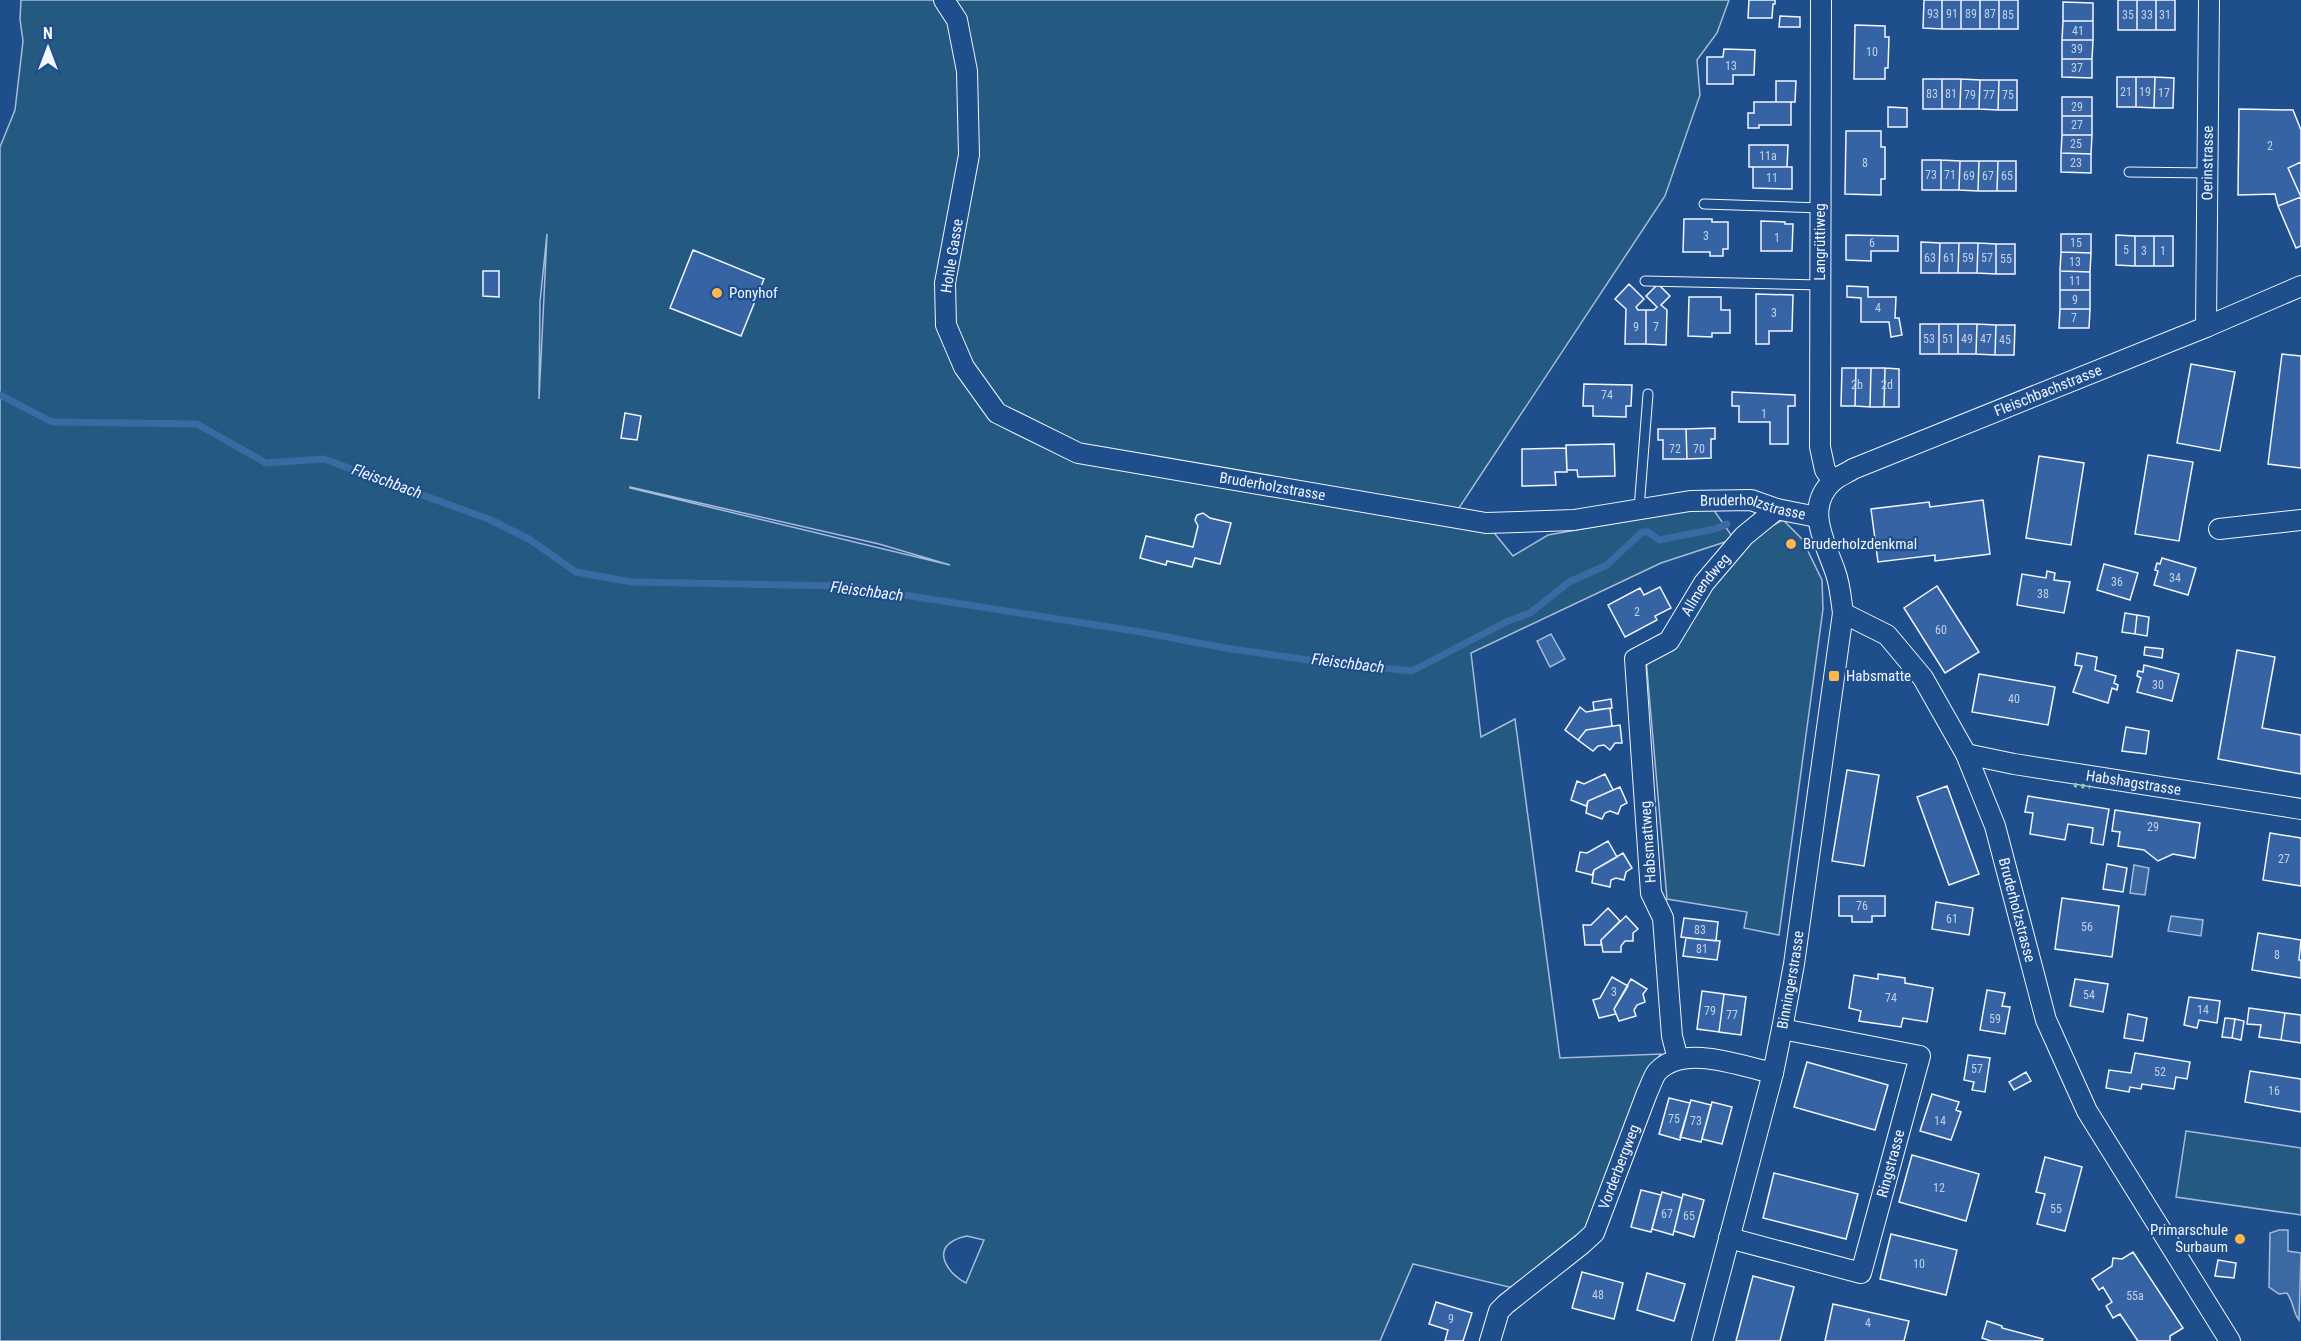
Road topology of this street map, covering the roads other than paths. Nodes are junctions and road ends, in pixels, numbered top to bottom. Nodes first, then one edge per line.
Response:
1 (944, 0) edge
2 (1821, 0) edge
3 (2210, 0) edge
4 (2129, 171) dead end
5 (2208, 172) junction
6 (1704, 204) dead end
7 (1820, 208) junction
8 (1645, 282) dead end
9 (1820, 285) junction
10 (2301, 286) edge
11 (2206, 327) junction
12 (1648, 394) dead end
13 (1078, 453) joint
14 (1833, 481) junction
15 (1639, 509) junction
16 (1777, 509) junction
17 (1817, 518) junction
18 (2301, 520) edge
19 (2219, 530) dead end
20 (1843, 612) junction
21 (1635, 659) joint
22 (1966, 754) junction
23 (2301, 809) edge
24 (1782, 1029) junction
25 (1678, 1059) junction
26 (1773, 1073) junction
27 (1729, 1238) junction
28 (1490, 1341) edge
29 (1702, 1341) edge
30 (2230, 1341) edge

1 - 13 street, Hohle Gasse
2 - 7 street, Langrüttiweg
3 - 5 street, Oerinstrasse
4 - 5 lane
5 - 11 street, Oerinstrasse
6 - 7 lane
7 - 9 street, Langrüttiweg
8 - 9 lane
9 - 14 street, Langrüttiweg
10 - 11 street, Fleischbachstrasse
11 - 14 street, Fleischbachstrasse
12 - 15 lane
13 - 15 street, Bruderholzstrasse
14 - 17 street
15 - 16 street, Bruderholzstrasse
16 - 17 street, Bruderholzstrasse
16 - 21 street, Allmendweg
17 - 20 street, Bruderholzstrasse
18 - 19 street
20 - 22 street, Bruderholzstrasse
20 - 24 street, Binningerstrasse
21 - 25 street, Habsmattweg
22 - 23 street, Habshagstrasse
22 - 30 street, Bruderholzstrasse
24 - 26 street, Binningerstrasse
24 - 27 street, Ringstrasse
25 - 26 street
25 - 28 street, Vorderbergweg
26 - 27 street, Binningerstrasse
27 - 29 street, Binningerstrasse

